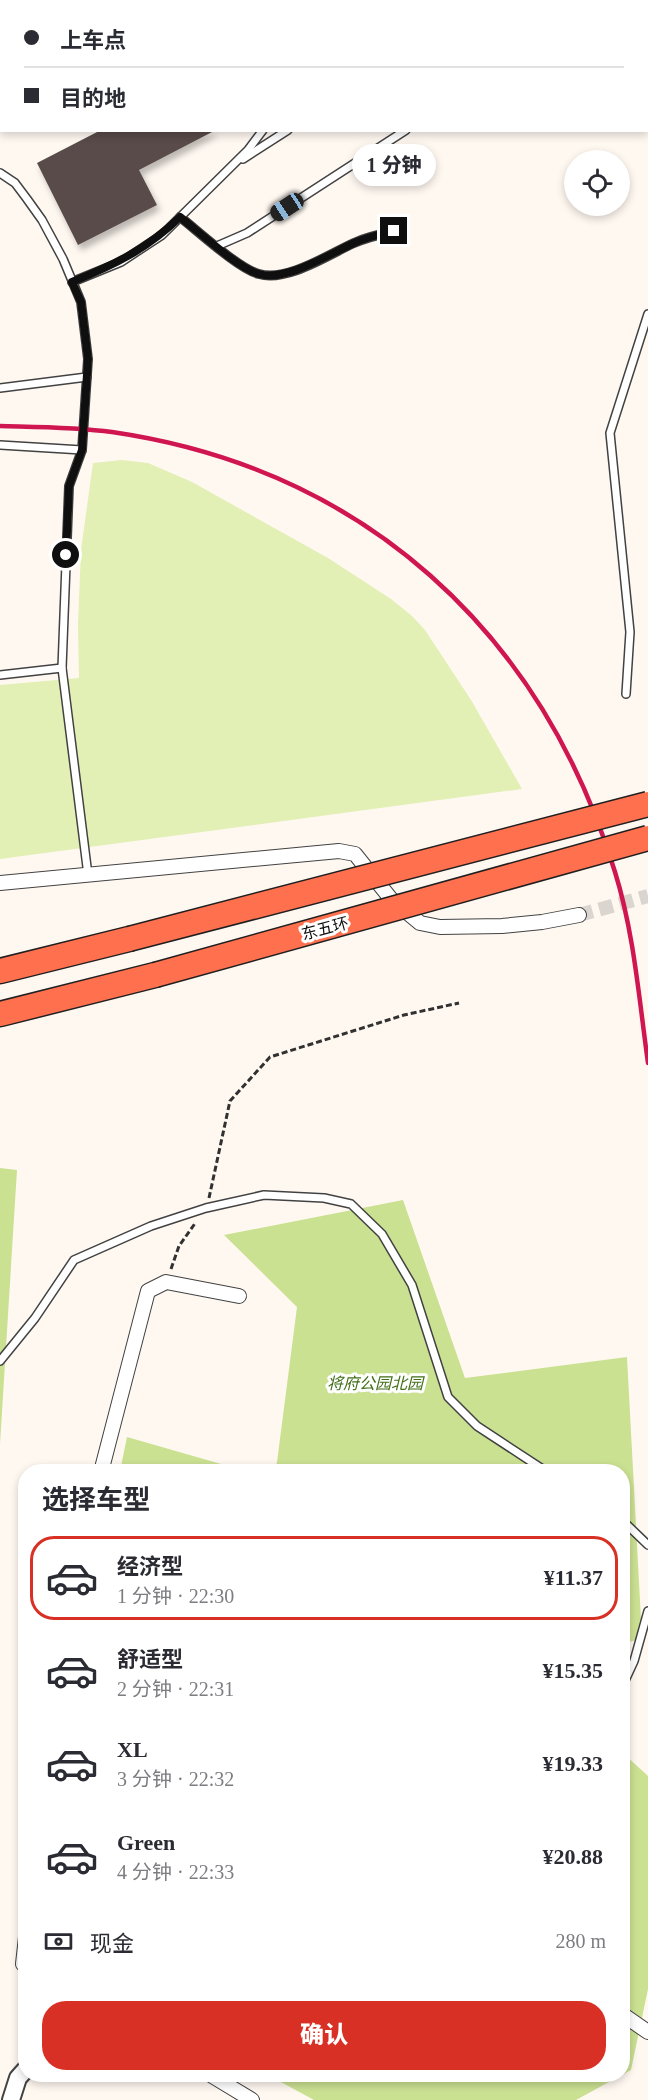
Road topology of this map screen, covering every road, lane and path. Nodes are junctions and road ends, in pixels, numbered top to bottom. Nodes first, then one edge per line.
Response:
1 (261, 132) edge
2 (285, 132) edge
3 (403, 132) edge
4 (231, 167) junction
5 (0, 173) edge
6 (180, 217) junction
7 (394, 231) dead end
8 (217, 246) junction
9 (72, 282) junction
10 (648, 314) edge
11 (87, 377) junction
12 (0, 388) edge
13 (0, 445) edge
14 (82, 450) junction
15 (62, 668) junction
16 (0, 675) edge
17 (626, 694) dead end
18 (648, 804) edge
19 (648, 838) edge
20 (88, 875) junction
21 (0, 883) edge
22 (579, 915) tunnel mouth
23 (0, 971) edge
24 (459, 1003) dead end
25 (0, 1014) edge
26 (206, 1209) junction
27 (166, 1282) junction
28 (239, 1296) dead end
29 (0, 1361) edge
30 (103, 1464) edge
31 (535, 1464) edge
32 (630, 1528) edge
33 (648, 1545) edge
34 (648, 1611) edge
35 (630, 1670) edge
36 (630, 2020) edge
37 (648, 2032) edge
38 (18, 2078) edge
39 (222, 2082) edge
40 (11, 2100) edge
41 (252, 2100) edge

1 - 4 lane
2 - 4 lane
3 - 8 lane
4 - 6 lane
5 - 9 lane
6 - 8 lane
6 - 9 lane
7 - 8 lane
9 - 11 lane
10 - 17 lane
11 - 12 lane
11 - 14 lane
13 - 14 lane
14 - 15 lane
15 - 16 lane
15 - 20 lane
18 - 23 highway, bridge
19 - 25 highway, 东五环, bridge
20 - 21 street
20 - 22 street
24 - 26 path
26 - 27 path
26 - 29 lane
26 - 31 lane
27 - 28 street
27 - 30 street
32 - 33 lane
34 - 35 lane
36 - 37 street
38 - 40 street
39 - 41 street

